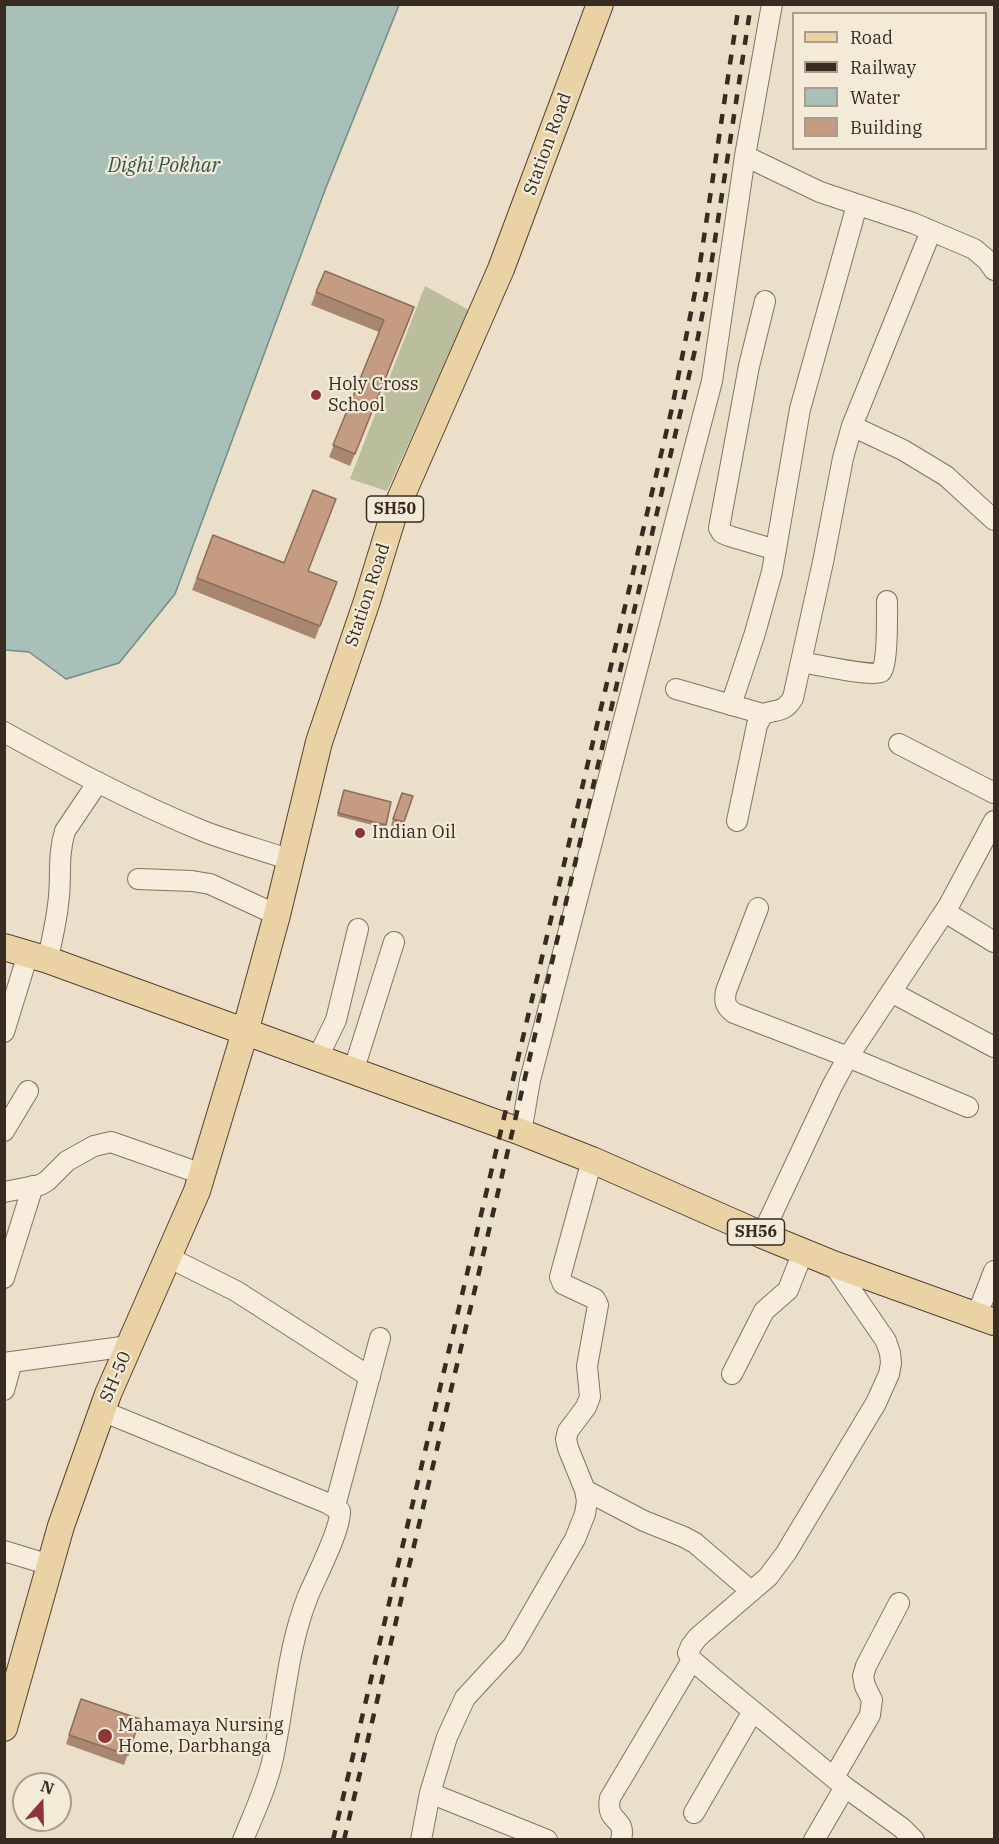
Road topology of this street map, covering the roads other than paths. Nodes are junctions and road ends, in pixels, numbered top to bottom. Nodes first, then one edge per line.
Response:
1 (600, 4) edge
2 (772, 4) edge
3 (745, 156) junction
4 (857, 205) junction
5 (931, 231) junction
6 (994, 270) edge
7 (765, 301) dead end
8 (852, 426) junction
9 (994, 520) edge
10 (776, 550) junction
11 (887, 601) dead end
12 (801, 662) junction
13 (676, 689) dead end
14 (731, 705) junction
15 (763, 714) junction
16 (4, 732) edge
17 (899, 744) dead end
18 (98, 782) junction
19 (994, 793) edge
20 (737, 821) dead end
21 (994, 821) edge
22 (291, 860) junction
23 (138, 879) dead end
24 (758, 908) dead end
25 (945, 912) junction
26 (277, 915) junction
27 (358, 928) dead end
28 (394, 942) dead end
29 (994, 942) edge
30 (27, 953) edge
31 (891, 992) junction
32 (4, 1032) edge
33 (245, 1032) junction
34 (994, 1047) edge
35 (848, 1057) junction
36 (317, 1059) junction
37 (353, 1072) junction
38 (28, 1091) dead end
39 (968, 1107) dead end
40 (4, 1131) edge
41 (521, 1133) junction
42 (592, 1160) junction
43 (202, 1174) junction
44 (33, 1186) junction
45 (4, 1192) edge
46 (762, 1235) junction
47 (803, 1252) junction
48 (168, 1257) junction
49 (833, 1264) junction
50 (994, 1272) edge
51 (4, 1278) edge
52 (986, 1318) edge
53 (380, 1338) dead end
54 (129, 1346) junction
55 (8, 1362) edge
56 (732, 1374) dead end
57 (370, 1377) junction
58 (4, 1390) edge
59 (102, 1411) junction
60 (585, 1490) junction
61 (335, 1506) junction
62 (4, 1551) edge
63 (50, 1565) junction
64 (751, 1591) junction
65 (898, 1603) dead end
66 (692, 1660) junction
67 (753, 1711) junction
68 (4, 1728) edge
69 (839, 1782) junction
70 (430, 1793) junction
71 (694, 1813) dead end
72 (903, 1836) edge
73 (243, 1839) edge
74 (421, 1839) edge
75 (547, 1839) edge
76 (621, 1839) edge
77 (813, 1839) edge

1 - 22 main road, Station Road / SH50
2 - 3 street
3 - 4 street
3 - 41 street
4 - 5 street
4 - 10 street
5 - 6 street
5 - 8 street
7 - 10 street
8 - 9 street
8 - 12 street
10 - 14 street
11 - 12 street
12 - 15 street
13 - 14 street
14 - 15 street
15 - 20 street
16 - 18 street
17 - 19 street
18 - 22 street
18 - 30 street
21 - 25 street
22 - 26 main road, Station Road / SH50
23 - 26 street
24 - 35 street
25 - 29 street
25 - 31 street
26 - 33 main road, Station Road / SH50
27 - 36 street
28 - 37 street
30 - 32 street
30 - 33 main road
31 - 34 street
31 - 35 street
33 - 36 main road, SH56
33 - 43 main road, SH-50
35 - 39 street
35 - 46 street
36 - 37 main road, SH56
37 - 41 main road, SH56
38 - 40 street
41 - 42 main road, SH56
42 - 46 main road, SH56
42 - 60 street
43 - 44 street
43 - 48 main road, SH-50
44 - 45 street
44 - 51 street
46 - 47 main road, SH56
47 - 49 main road, SH56
47 - 56 street
48 - 54 main road, SH-50
48 - 57 street
49 - 52 main road, SH56
49 - 64 street
50 - 52 street
53 - 57 street
54 - 55 street
54 - 59 main road, SH-50
55 - 58 street
57 - 61 street
59 - 61 street
59 - 63 main road, SH-50
60 - 64 street
60 - 70 street
61 - 73 street
62 - 63 street
63 - 68 main road, SH-50
64 - 66 street
65 - 69 street
66 - 67 street
66 - 76 street
67 - 69 street
67 - 71 street
69 - 72 street
69 - 77 street
70 - 74 street
70 - 75 street

